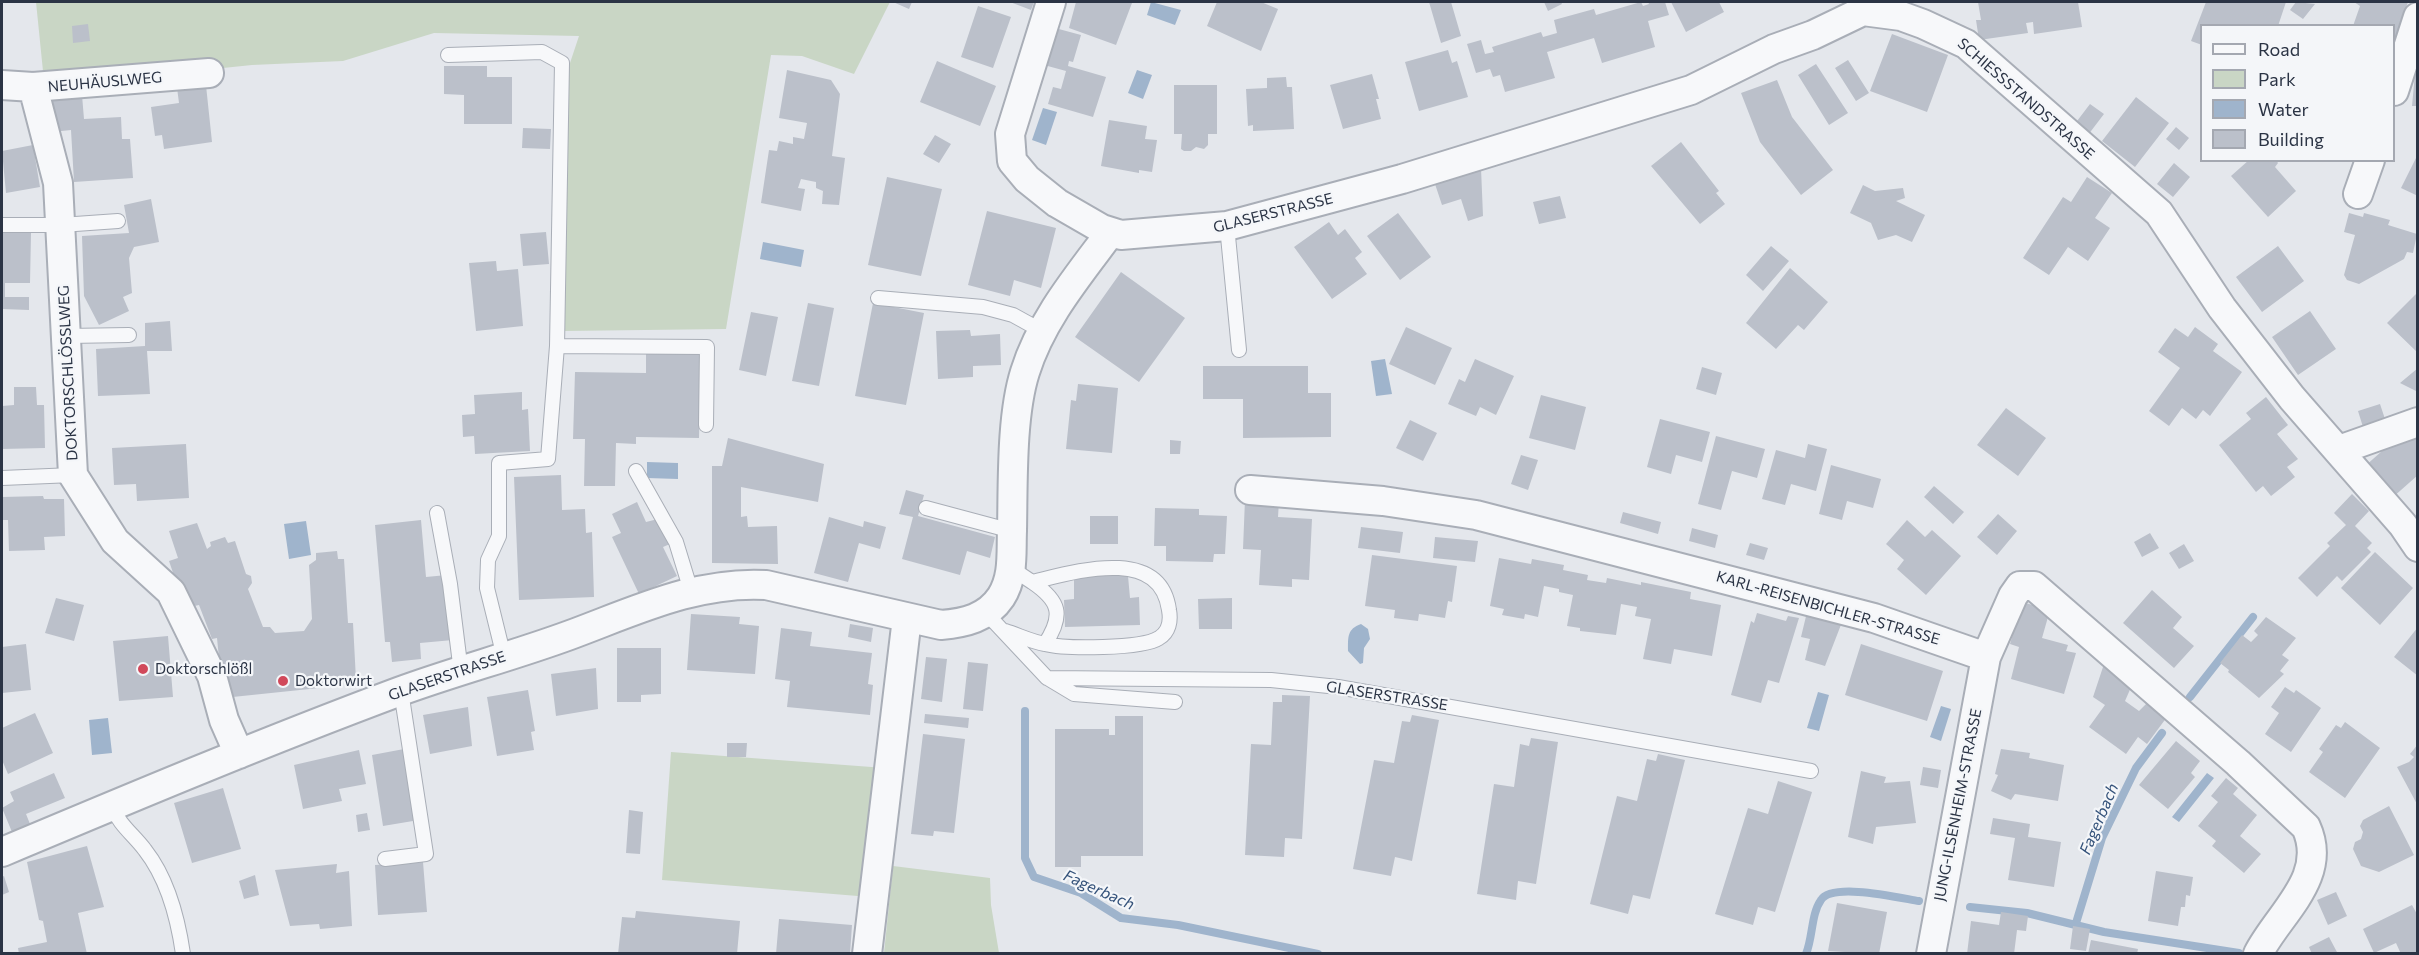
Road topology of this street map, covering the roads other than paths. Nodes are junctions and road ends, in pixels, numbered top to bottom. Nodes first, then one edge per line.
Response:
1 (1051, 2) edge
2 (1865, 4) edge
3 (2418, 17) edge
4 (448, 55) dead end
5 (209, 73) dead end
6 (2, 85) edge
7 (33, 87) junction
8 (2395, 88) edge
9 (2369, 162) edge
10 (1449, 164) joint
11 (2358, 194) dead end
12 (118, 220) dead end
13 (2, 225) edge
14 (61, 225) junction
15 (1227, 226) junction
16 (1110, 233) junction
17 (878, 298) dead end
18 (1042, 331) junction
19 (129, 335) dead end
20 (67, 336) junction
21 (557, 346) junction
22 (1239, 350) dead end
23 (2418, 422) edge
24 (706, 425) dead end
25 (2338, 450) junction
26 (636, 471) dead end
27 (73, 475) junction
28 (2, 478) edge
29 (1250, 490) dead end
30 (926, 508) dead end
31 (437, 513) dead end
32 (1011, 531) junction
33 (2418, 547) edge
34 (1022, 575) junction
35 (691, 591) junction
36 (907, 618) junction
37 (994, 621) junction
38 (1045, 644) junction
39 (504, 657) junction
40 (1986, 657) junction
41 (461, 672) junction
42 (1047, 678) junction
43 (400, 691) junction
44 (1175, 702) dead end
45 (239, 754) junction
46 (1811, 771) dead end
47 (111, 806) junction
48 (2, 852) edge
49 (385, 859) dead end
50 (183, 954) edge
51 (867, 954) edge
52 (1931, 954) edge
53 (2258, 954) edge

1 - 16 street
2 - 10 street, SCHIESSSTANDSTRASSE
2 - 25 street, SCHIESSSTANDSTRASSE
3 - 8 street
4 - 21 lane
5 - 7 street, NEUHÄUSLWEG
6 - 7 street, NEUHÄUSLWEG
7 - 14 street, DOKTORSCHLÖSSLWEG
9 - 11 street
10 - 15 street, GLASERSTRASSE
12 - 14 lane
13 - 14 lane
14 - 20 street, DOKTORSCHLÖSSLWEG
15 - 16 street, GLASERSTRASSE
15 - 22 lane
16 - 18 street
17 - 18 lane
18 - 32 street
19 - 20 lane
20 - 27 street, DOKTORSCHLÖSSLWEG
21 - 24 lane
21 - 39 lane
23 - 25 street
25 - 33 street, SCHIESSSTANDSTRASSE
26 - 35 lane
27 - 28 lane
27 - 45 street, DOKTORSCHLÖSSLWEG
29 - 40 street, KARL-REISENBICHLER-STRASSE
30 - 32 lane
31 - 41 lane
32 - 34 street
34 - 37 street
34 - 38 lane
34 - 38 lane
35 - 36 street, GLASERSTRASSE
35 - 39 street, GLASERSTRASSE
36 - 37 street, GLASERSTRASSE
36 - 51 street
37 - 38 lane
37 - 42 lane
39 - 41 street, GLASERSTRASSE
40 - 52 street, JUNG-ILSENHEIM-STRASSE
40 - 53 street
41 - 43 street, GLASERSTRASSE
42 - 44 lane
42 - 46 lane, GLASERSTRASSE
43 - 45 street, GLASERSTRASSE
43 - 49 lane
45 - 47 street, GLASERSTRASSE
47 - 48 street, GLASERSTRASSE
47 - 50 lane

